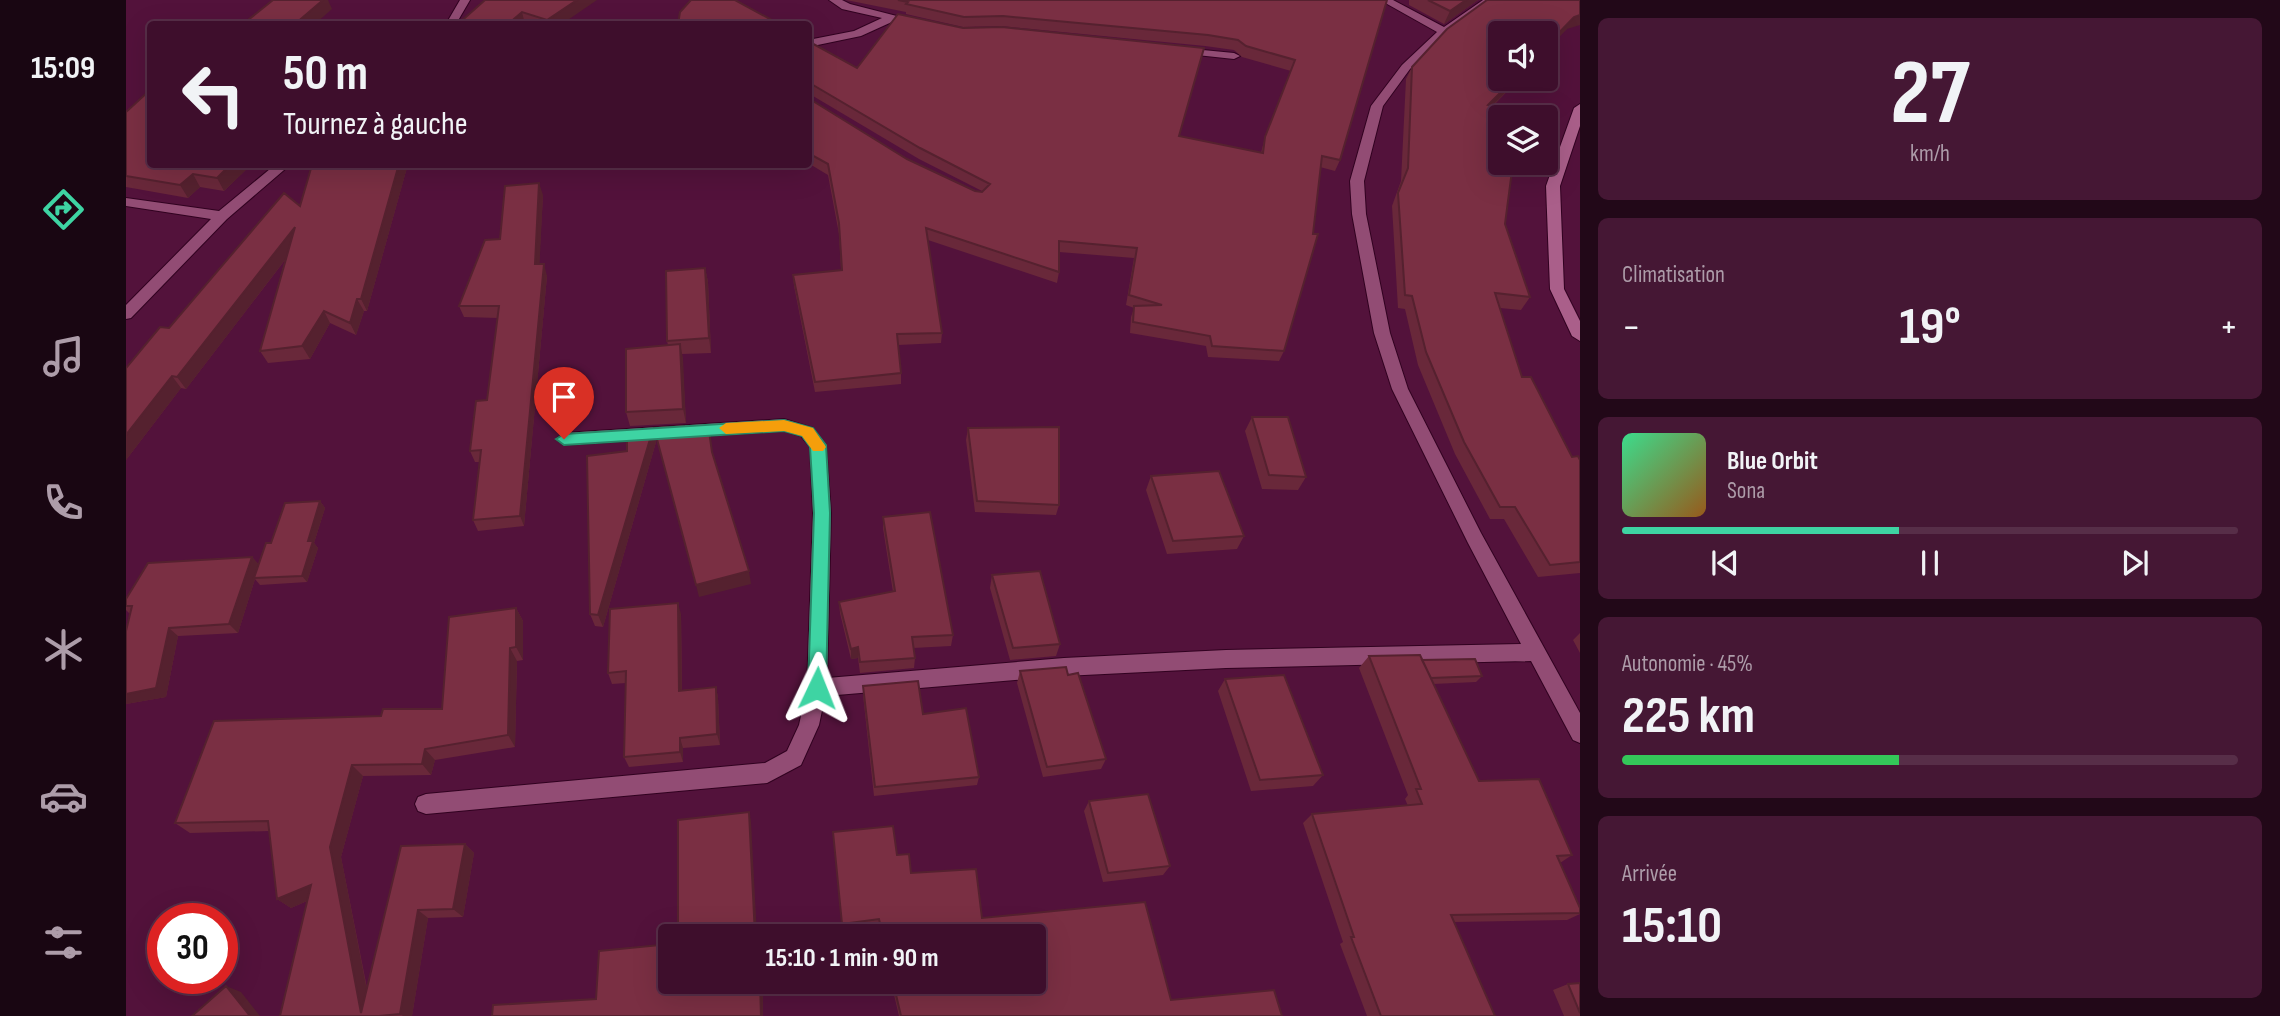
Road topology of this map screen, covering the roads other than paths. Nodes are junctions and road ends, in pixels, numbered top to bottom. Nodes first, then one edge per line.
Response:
1 (465, 0) edge
2 (834, 0) edge
3 (1385, 0) edge
4 (1490, 0) edge
5 (894, 17) junction
6 (453, 21) edge
7 (929, 25) edge
8 (1444, 31) junction
9 (812, 43) edge
10 (1169, 49) edge
11 (1234, 56) edge
12 (1580, 108) edge
13 (280, 168) edge
14 (126, 202) edge
15 (222, 216) junction
16 (126, 314) edge
17 (1580, 336) edge
18 (564, 439) dead end
19 (1536, 652) junction
20 (817, 688) junction
21 (1580, 733) edge
22 (426, 804) dead end

1 - 6 street
2 - 5 street
3 - 8 street
4 - 8 street
5 - 7 street
5 - 9 street
8 - 19 street
10 - 11 street
12 - 17 main road
13 - 15 street
14 - 15 street
15 - 16 street
18 - 20 street
19 - 20 street
19 - 21 street
20 - 22 street

